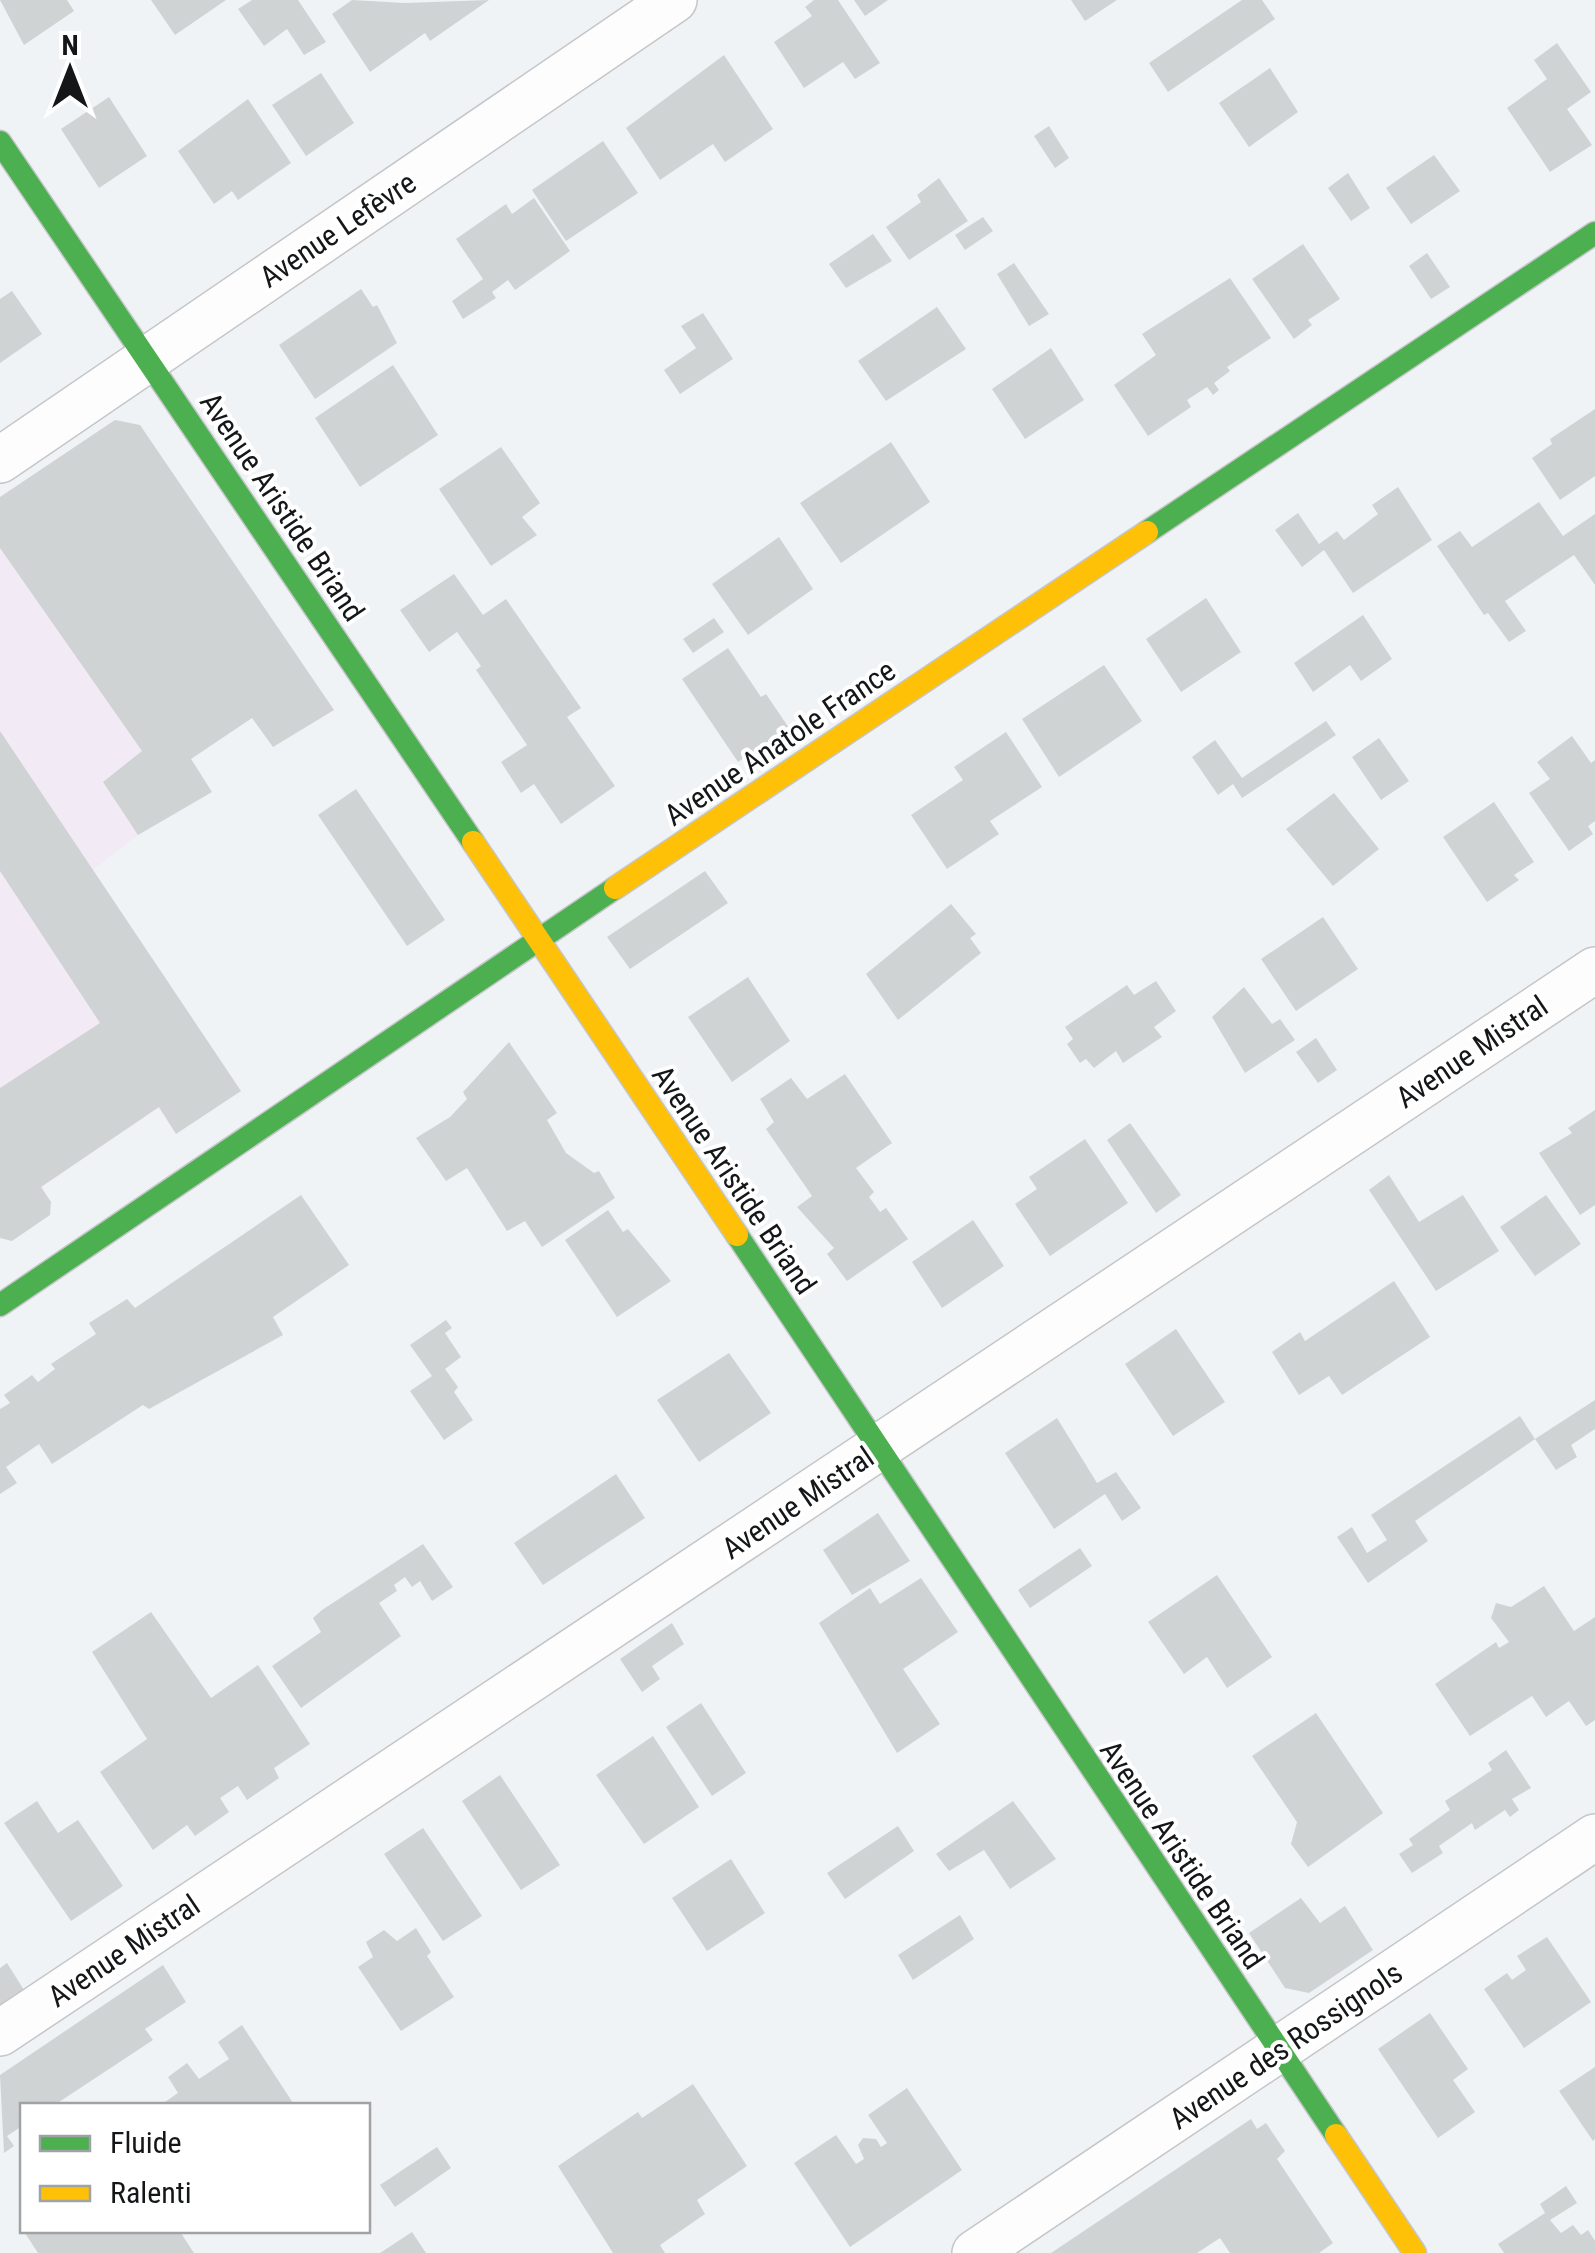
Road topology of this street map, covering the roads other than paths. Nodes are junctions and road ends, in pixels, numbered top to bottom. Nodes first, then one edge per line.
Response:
1 (674, 0) edge
2 (0, 142) edge
3 (1595, 232) edge
4 (147, 362) junction
5 (0, 460) edge
6 (538, 939) junction
7 (1595, 970) edge
8 (0, 1305) edge
9 (877, 1450) junction
10 (1595, 1836) edge
11 (0, 2033) edge
12 (1278, 2054) junction
13 (976, 2253) edge
14 (1414, 2253) edge

1 - 4 street, Avenue Lefèvre
2 - 4 street, Avenue Aristide Briand
3 - 6 street, Avenue Anatole France
4 - 5 street, Avenue Lefèvre
4 - 6 street, Avenue Aristide Briand
6 - 8 street, Avenue Anatole France
6 - 9 street, Avenue Aristide Briand
7 - 9 street, Avenue Mistral
9 - 11 street, Avenue Mistral
9 - 12 street, Avenue Aristide Briand
10 - 12 street, Avenue des Rossignols
12 - 13 street, Avenue des Rossignols
12 - 14 street, Avenue Aristide Briand

